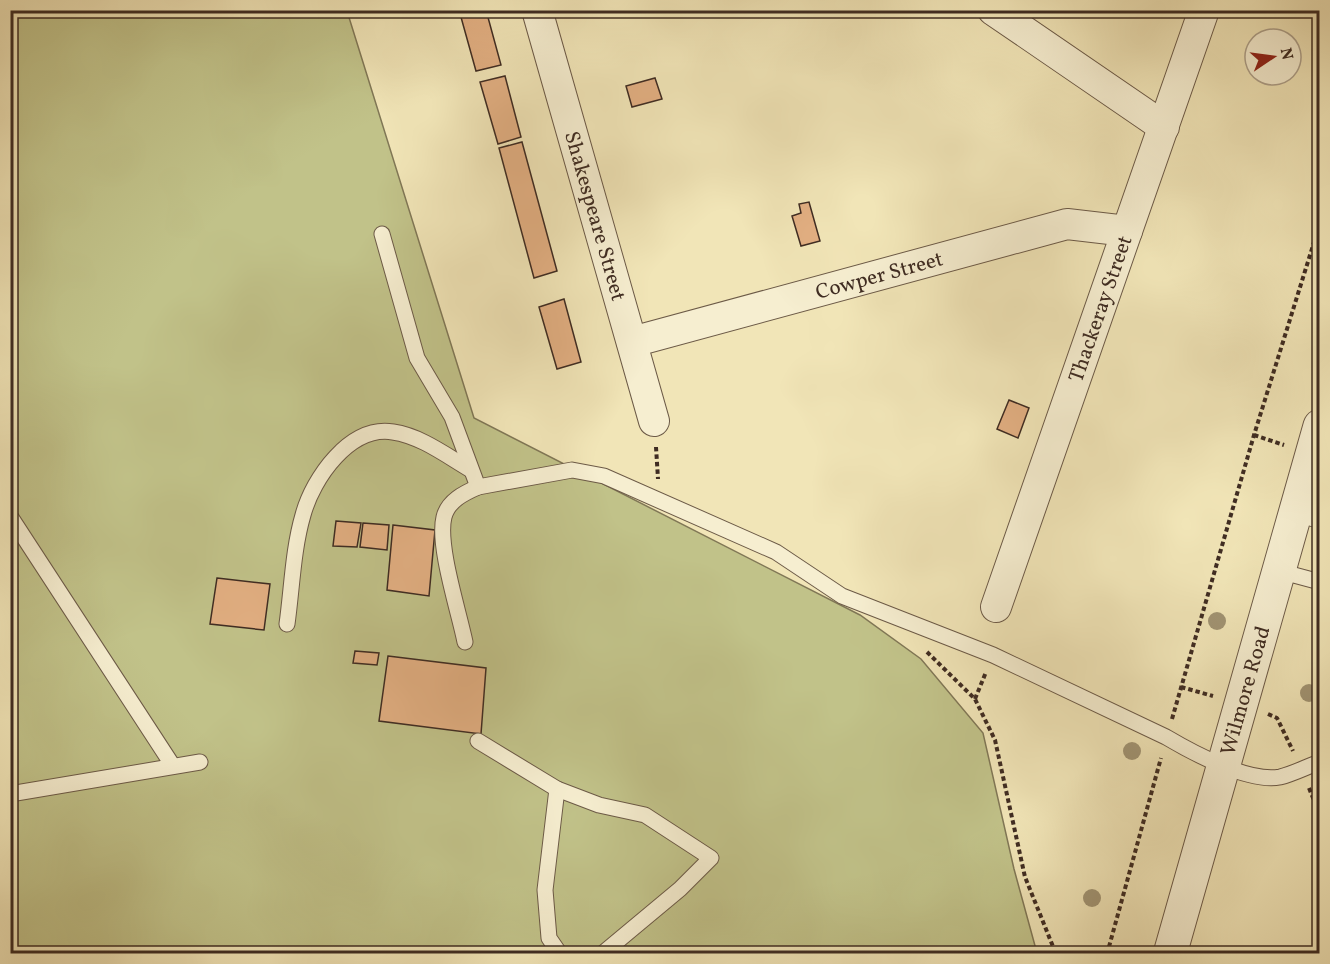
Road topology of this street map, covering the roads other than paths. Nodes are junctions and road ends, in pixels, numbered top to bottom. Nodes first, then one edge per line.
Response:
1 (537, 10) edge
2 (993, 10) edge
3 (1204, 10) edge
4 (1164, 127) junction
5 (1127, 231) junction
6 (382, 234) dead end
7 (632, 342) junction
8 (654, 421) road end
9 (1320, 426) edge
10 (471, 470) junction
11 (478, 487) junction
12 (10, 516) edge
13 (1307, 517) edge
14 (1279, 571) junction
15 (1320, 582) edge
16 (996, 607) dead end
17 (287, 624) dead end
18 (465, 642) dead end
19 (478, 741) dead end
20 (200, 762) dead end
21 (1320, 762) edge
22 (1223, 764) junction
23 (173, 766) junction
24 (557, 789) junction
25 (10, 794) edge
26 (560, 954) edge
27 (602, 954) edge
28 (1170, 954) edge

1 - 7 street, Shakespeare Street
2 - 4 street
3 - 4 street, Thackeray Street
4 - 5 street, Thackeray Street
5 - 7 street, Cowper Street
5 - 16 street, Thackeray Street
6 - 10 lane
7 - 8 street, Shakespeare Street
9 - 13 street, Wilmore Road
10 - 11 lane
10 - 17 lane
11 - 18 lane
11 - 22 lane
12 - 23 lane
13 - 14 street, Wilmore Road
14 - 15 lane
14 - 22 street, Wilmore Road
19 - 24 lane
20 - 23 lane
21 - 22 lane
22 - 28 street, Wilmore Road
23 - 25 lane
24 - 26 lane
24 - 27 lane

